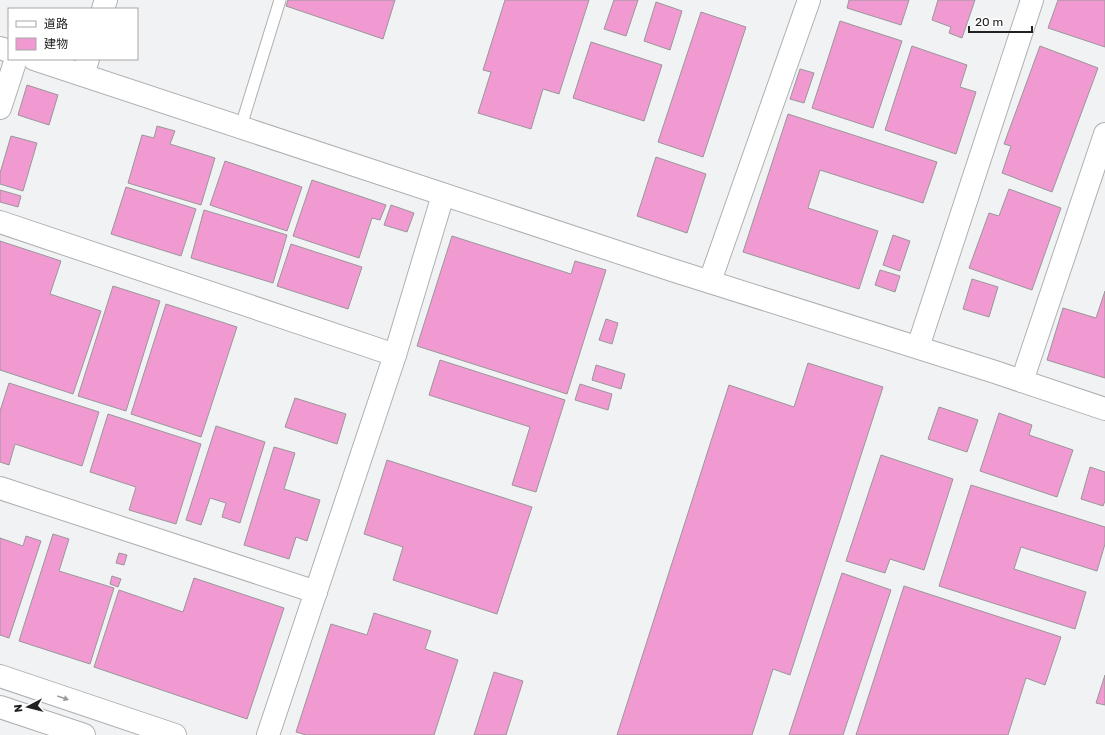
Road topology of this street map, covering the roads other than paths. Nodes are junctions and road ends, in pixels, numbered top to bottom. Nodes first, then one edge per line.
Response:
1 (280, 0) edge
2 (809, 0) edge
3 (1032, 0) edge
4 (16, 60) edge
5 (40, 60) edge
6 (85, 67) edge
7 (0, 108) edge
8 (241, 126) junction
9 (1105, 134) edge
10 (444, 194) junction
11 (0, 222) edge
12 (710, 281) junction
13 (918, 347) junction
14 (395, 355) junction
15 (1022, 381) junction
16 (1105, 409) edge
17 (0, 488) edge
18 (316, 592) junction
19 (0, 676) edge
20 (0, 707) edge
21 (84, 735) edge
22 (176, 735) edge
23 (268, 735) edge

1 - 8 lane
2 - 12 street
3 - 13 street
4 - 7 street
5 - 6 street
6 - 8 street
8 - 10 street
9 - 15 street
10 - 12 street
10 - 14 street
11 - 14 street
12 - 13 street
13 - 15 street
14 - 18 street
15 - 16 street
17 - 18 street
18 - 23 street
19 -> 22 street
20 - 21 street

